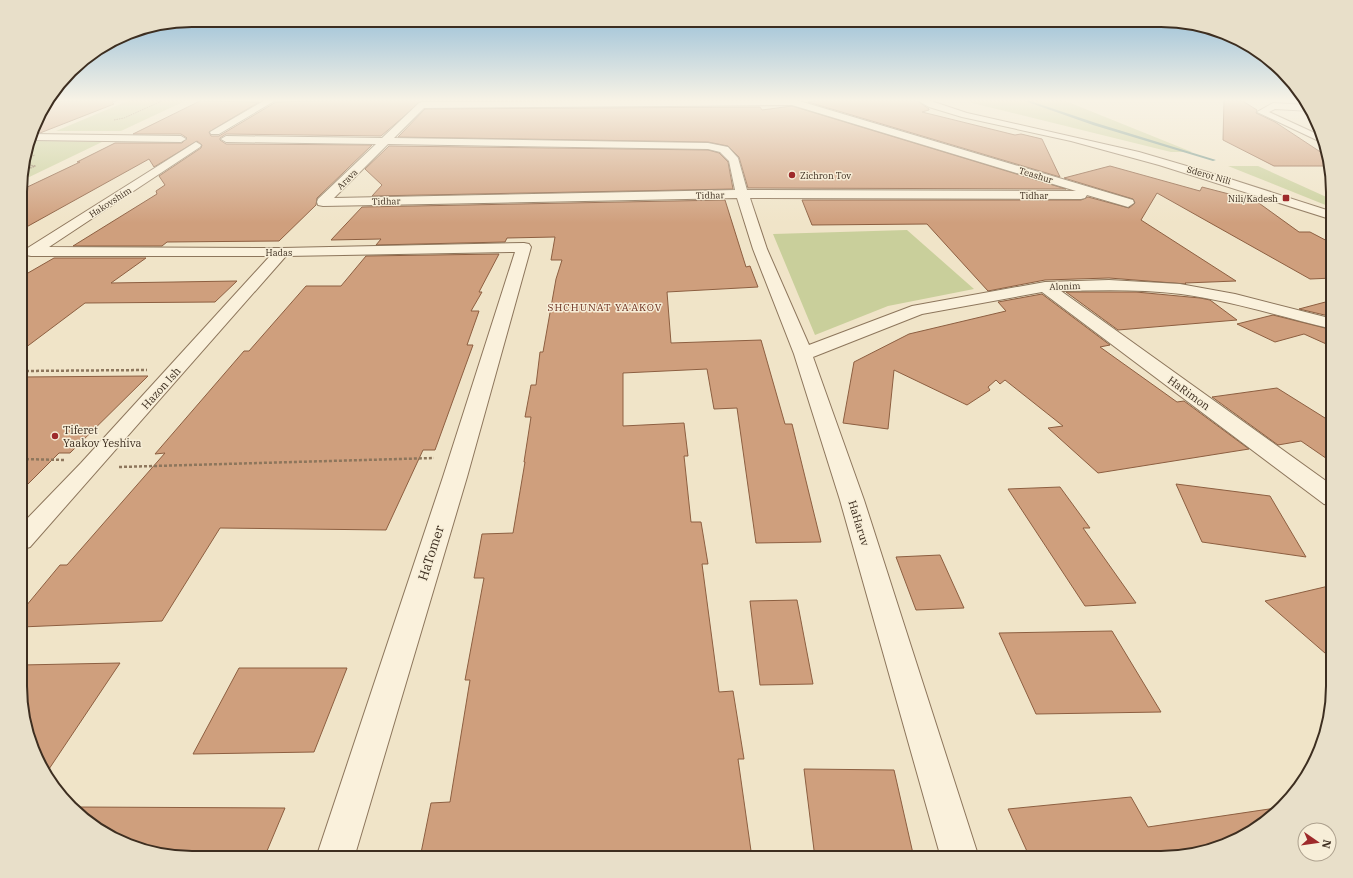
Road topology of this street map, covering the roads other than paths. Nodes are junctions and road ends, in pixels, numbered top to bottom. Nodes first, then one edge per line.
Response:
1 (179, 141) edge
2 (196, 141) edge
3 (202, 141) edge
4 (384, 141) edge
5 (437, 141) edge
6 (924, 141) edge
7 (1080, 141) edge
8 (150, 176) junction
9 (1098, 193) junction
10 (742, 194) junction
11 (323, 202) joint
12 (1128, 203) dead end
13 (1326, 214) edge
14 (48, 226) dead end
15 (524, 247) joint
16 (282, 252) junction
17 (27, 254) edge
18 (1045, 287) junction
19 (1326, 322) edge
20 (803, 354) junction
21 (1326, 493) edge
22 (27, 535) edge
23 (337, 851) edge
24 (958, 851) edge

1 - 2 street
3 - 8 street, Hakovshim
4 - 11 street, Arava
5 - 10 street, HaHaruv
6 - 9 street, Teashur
7 - 13 street, Sderot Nili
8 - 14 street
8 - 17 street, Hakovshim
9 - 10 street, Tidhar
9 - 12 street, Teashur
10 - 11 street, Tidhar
10 - 20 street, HaHaruv
15 - 16 street, Hadas
15 - 23 street, HaTomer
16 - 17 street, Hadas
16 - 22 street, Hazon Ish
18 - 19 street, Alonim
18 - 20 street, Alonim
18 - 21 street, HaRimon
20 - 24 street, HaHaruv

